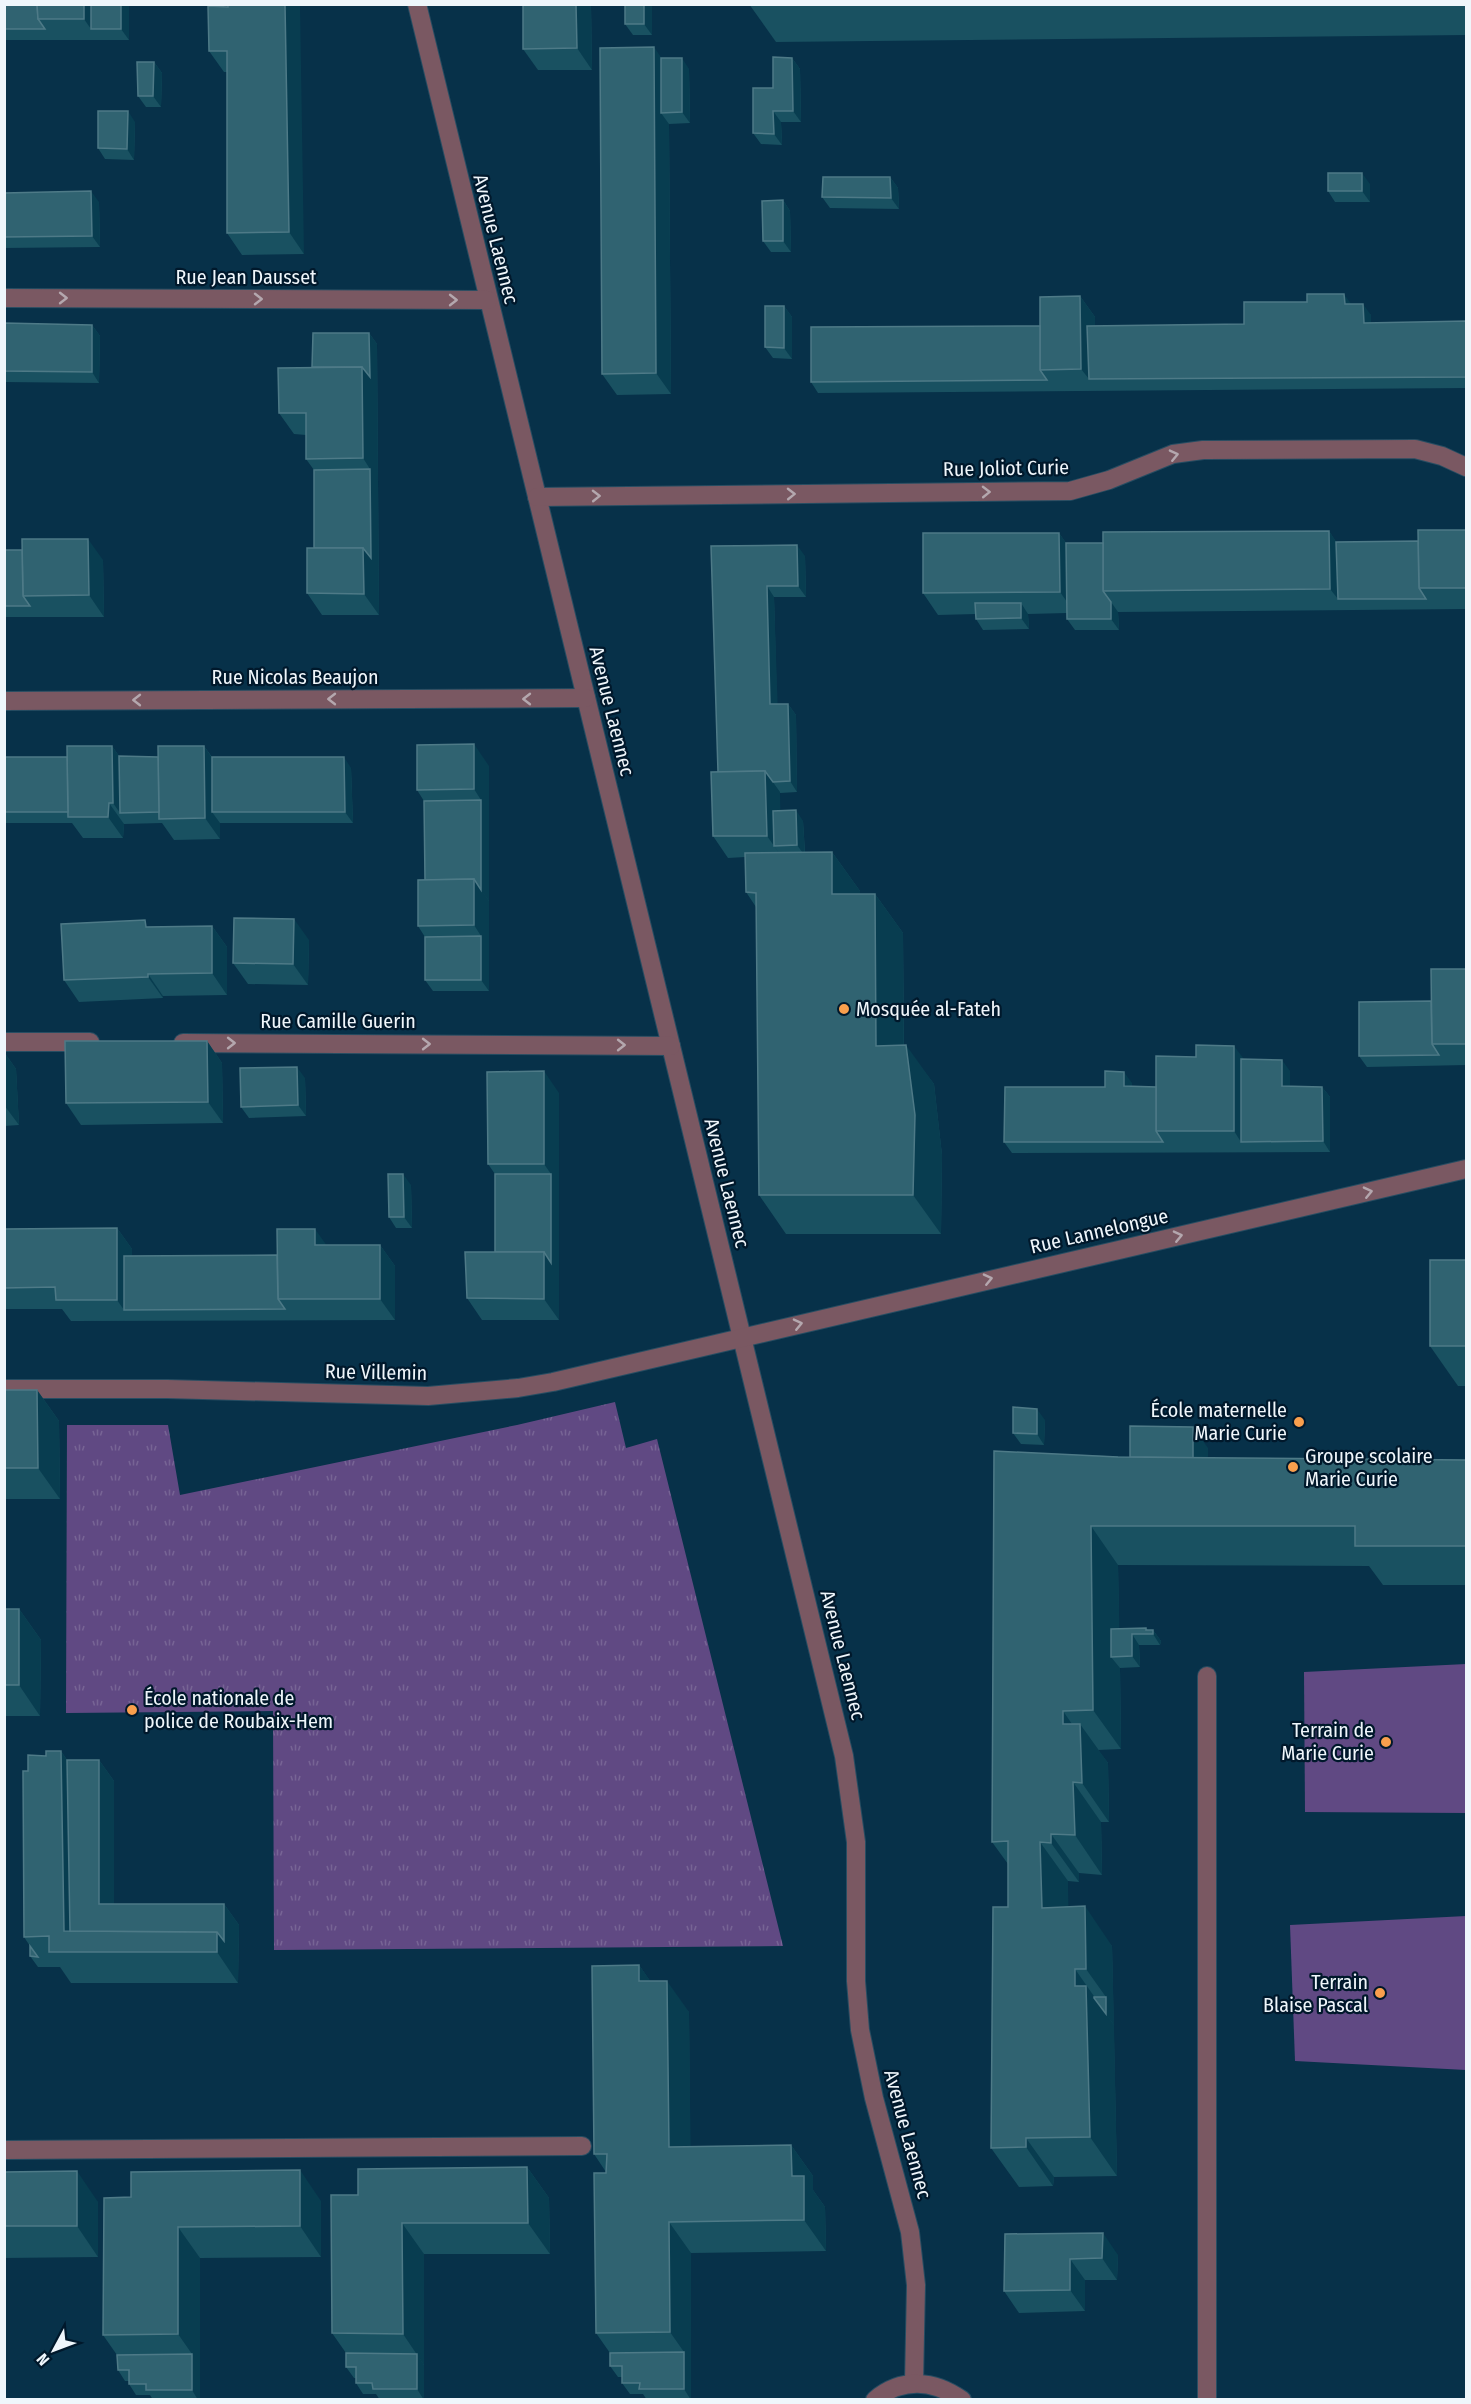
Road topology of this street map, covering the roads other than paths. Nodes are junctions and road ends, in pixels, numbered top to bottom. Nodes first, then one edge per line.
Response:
1 (417, 4) edge
2 (4, 298) edge
3 (488, 300) junction
4 (1467, 467) edge
5 (537, 497) junction
6 (586, 698) junction
7 (4, 701) edge
8 (4, 1042) edge
9 (112, 1042) edge
10 (171, 1043) edge
11 (671, 1046) junction
12 (1467, 1169) edge
13 (741, 1338) junction
14 (4, 1389) edge
15 (1207, 1676) dead end
16 (582, 2146) dead end
17 (4, 2150) edge
18 (914, 2383) junction
19 (875, 2400) edge
20 (962, 2400) edge
21 (1207, 2400) edge

1 - 3 street, Avenue Laennec
2 -> 3 street, Rue Jean Dausset
3 - 5 street, Avenue Laennec
5 -> 4 street, Rue Joliot Curie
5 - 6 street, Avenue Laennec
6 -> 7 street, Rue Nicolas Beaujon
6 - 11 street, Avenue Laennec
8 - 9 street
10 -> 11 street, Rue Camille Guerin
11 - 13 street, Avenue Laennec
13 -> 12 street, Rue Lannelongue
13 - 14 street, Rue Villemin
13 - 18 street, Avenue Laennec
15 - 21 street
16 - 17 street
18 - 19 street
18 - 20 street

